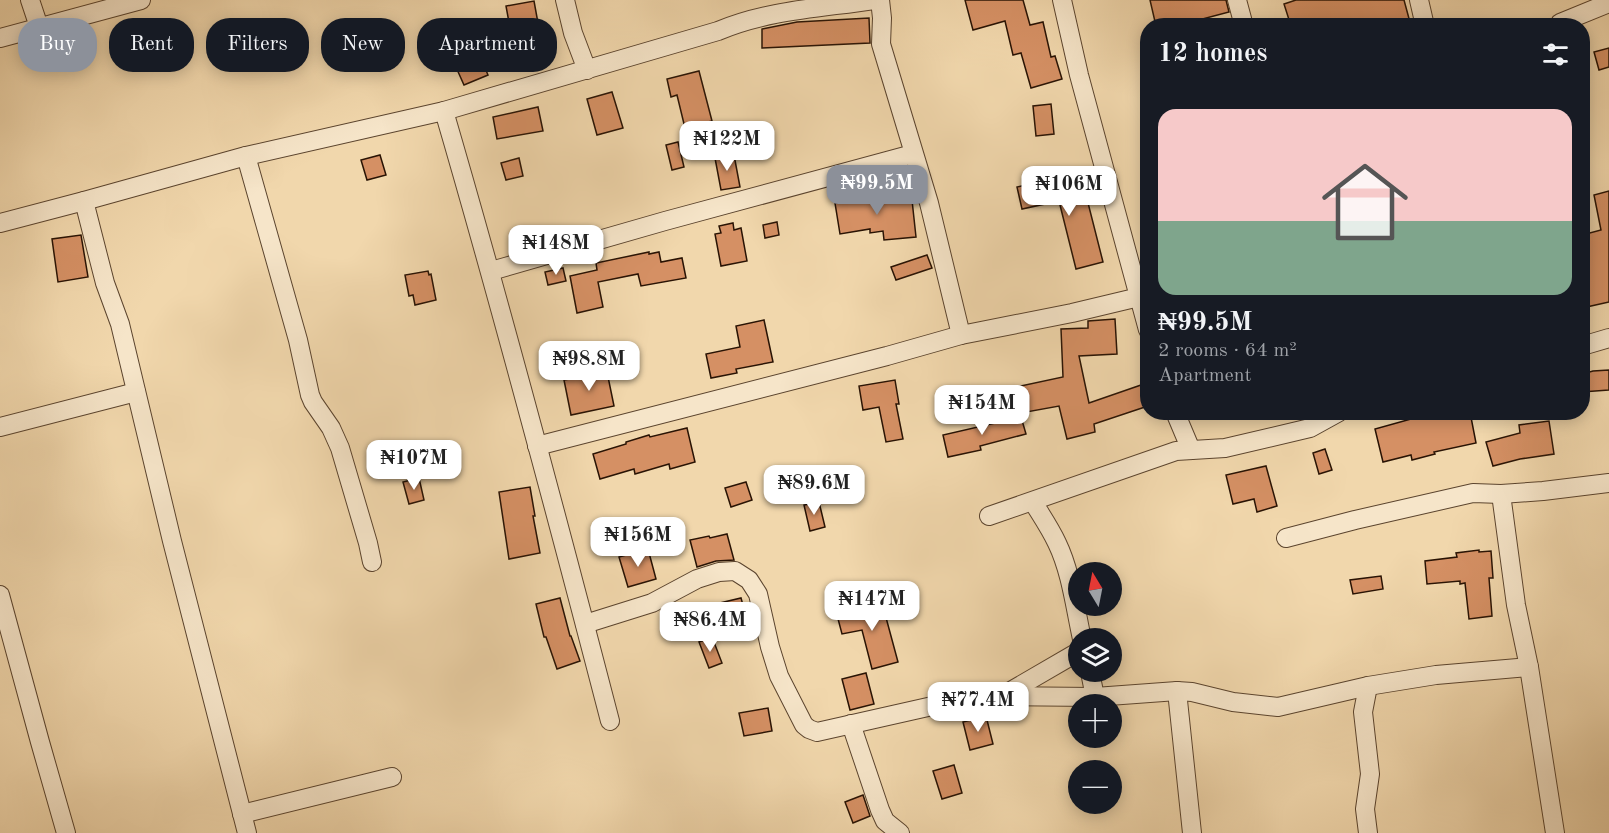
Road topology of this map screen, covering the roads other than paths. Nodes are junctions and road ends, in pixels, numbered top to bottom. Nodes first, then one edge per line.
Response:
1 (30, 0) edge
2 (141, 0) edge
3 (565, 0) edge
4 (874, 0) edge
5 (880, 0) edge
6 (1062, 0) edge
7 (1237, 0) edge
8 (1419, 0) edge
9 (1609, 3) edge
10 (36, 18) edge
11 (73, 18) edge
12 (1242, 18) edge
13 (1423, 18) edge
14 (1571, 18) edge
15 (18, 33) edge
16 (0, 38) edge
17 (587, 70) junction
18 (444, 111) junction
19 (913, 154) junction
20 (246, 156) junction
21 (84, 201) junction
22 (0, 223) edge
23 (490, 271) junction
24 (1139, 297) junction
25 (1140, 301) edge
26 (961, 335) junction
27 (1609, 338) edge
28 (1590, 344) edge
29 (136, 392) junction
30 (1178, 420) edge
31 (1324, 420) edge
32 (0, 427) edge
33 (537, 446) junction
34 (1191, 450) junction
35 (1609, 483) edge
36 (1500, 494) junction
37 (1033, 502) junction
38 (989, 516) dead end
39 (1286, 538) dead end
40 (372, 562) dead end
41 (0, 595) edge
42 (585, 624) junction
43 (1080, 628) edge
44 (1068, 658) edge
45 (1529, 667) junction
46 (1368, 686) junction
47 (1177, 691) junction
48 (1004, 695) junction
49 (1122, 695) edge
50 (1068, 697) edge
51 (610, 721) dead end
52 (851, 724) junction
53 (392, 777) dead end
54 (242, 814) junction
55 (66, 833) edge
56 (246, 833) edge
57 (900, 833) edge
58 (1192, 833) edge
59 (1368, 833) edge
60 (1555, 833) edge

1 - 10 street
2 - 11 street
3 - 17 street
4 - 17 street
5 - 19 street
6 - 24 street
7 - 12 street
8 - 13 street
9 - 14 street
15 - 16 street
17 - 18 street
18 - 20 street
18 - 23 street
19 - 23 street
19 - 26 street
20 - 21 street
20 - 40 street
21 - 22 street
21 - 29 street
23 - 33 street
24 - 25 street
24 - 26 street
26 - 33 street
27 - 28 street
29 - 32 street
29 - 54 street
30 - 34 street
31 - 34 street
33 - 42 street
34 - 37 street
35 - 36 street
36 - 39 street
36 - 45 street
37 - 38 street
37 - 43 street
41 - 55 street
42 - 51 street
42 - 52 street
44 - 48 street
45 - 46 street
45 - 60 street
46 - 47 street
46 - 59 street
47 - 49 street
47 - 58 street
48 - 50 street
48 - 52 street
52 - 57 street
53 - 54 street
54 - 56 street

